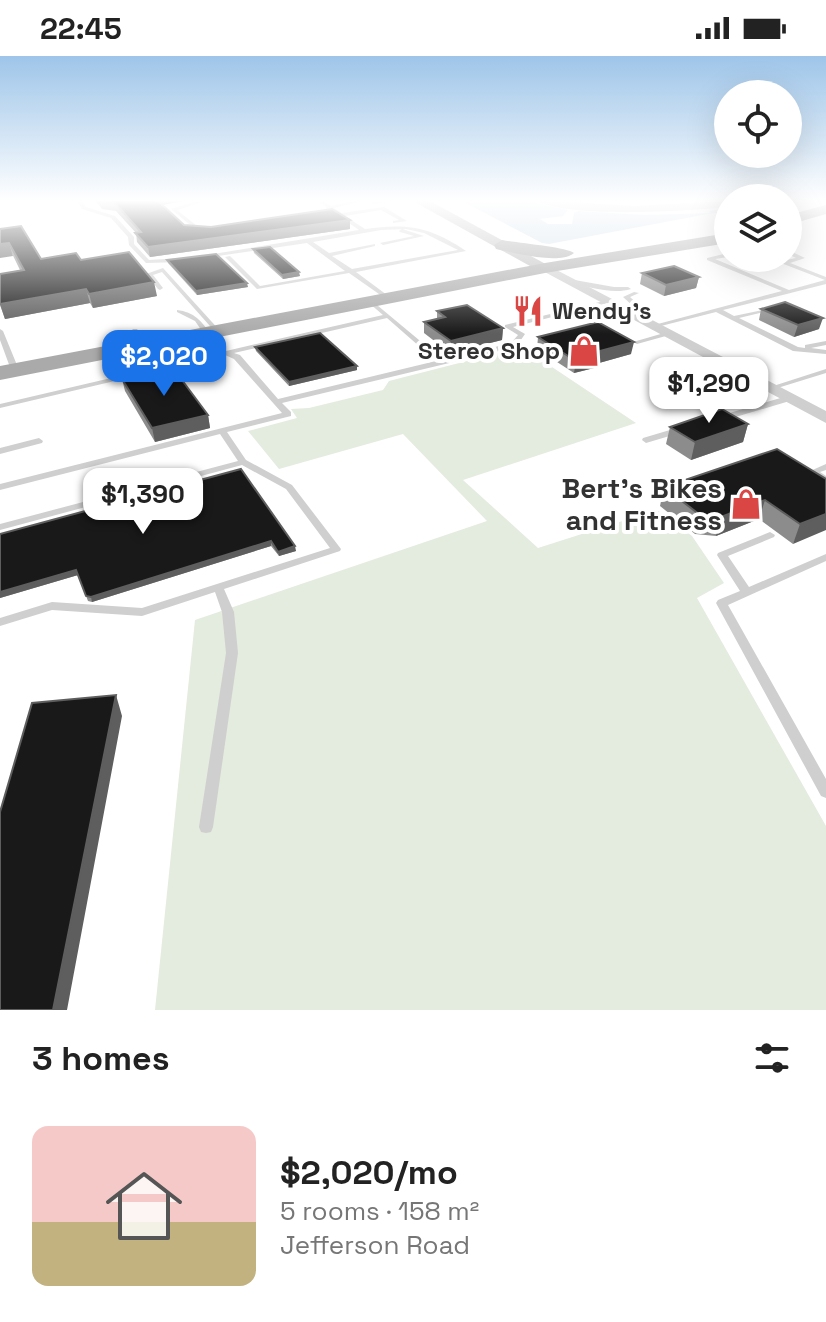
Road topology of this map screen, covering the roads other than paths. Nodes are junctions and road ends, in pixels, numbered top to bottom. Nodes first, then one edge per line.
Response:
1 (131, 245) edge
2 (283, 245) edge
3 (313, 245) edge
4 (373, 245) dead end
5 (452, 245) edge
6 (502, 245) joint
7 (640, 245) junction
8 (644, 245) edge
9 (675, 245) edge
10 (328, 255) junction
11 (202, 256) edge
12 (228, 257) dead end
13 (187, 259) edge
14 (545, 268) junction
15 (802, 270) edge
16 (351, 272) junction
17 (741, 272) edge
18 (569, 281) junction
19 (826, 281) edge
20 (160, 288) dead end
21 (789, 292) junction
22 (759, 299) junction
23 (608, 302) junction
24 (383, 306) junction
25 (717, 310) junction
26 (179, 311) dead end
27 (733, 318) junction
28 (650, 322) junction
29 (0, 331) edge
30 (671, 333) junction
31 (213, 339) junction
32 (779, 340) junction
33 (637, 342) edge
34 (826, 347) edge
35 (441, 362) junction
36 (826, 371) edge
37 (5, 374) edge
38 (747, 375) junction
39 (711, 385) dead end
40 (771, 388) junction
41 (790, 398) junction
42 (276, 402) junction
43 (0, 406) edge
44 (826, 418) edge
45 (708, 422) edge
46 (694, 426) edge
47 (222, 431) junction
48 (646, 440) dead end
49 (39, 441) dead end
50 (0, 451) edge
51 (243, 462) junction
52 (826, 467) edge
53 (826, 480) edge
54 (0, 487) edge
55 (0, 527) edge
56 (770, 535) dead end
57 (826, 557) edge
58 (218, 587) junction
59 (747, 592) junction
60 (0, 622) edge
61 (826, 792) edge
62 (206, 827) dead end

1 - 13 lane
2 - 11 lane
3 - 10 lane
4 - 10 lane
5 - 16 lane
6 - 7 main road
6 - 14 main road
7 - 8 main road
7 - 14 main road
9 - 14 main road
10 - 16 lane
12 - 16 lane
14 - 18 street
14 - 24 main road
15 - 19 lane
16 - 24 lane
17 - 21 lane
18 - 23 street
18 - 28 lane
19 - 21 lane
20 - 31 lane
21 - 22 lane
22 - 25 lane
22 - 27 lane
23 - 28 street
23 - 35 lane
24 - 31 main road
24 - 35 lane
25 - 27 lane
25 - 28 lane
26 - 31 lane
27 - 32 lane
28 - 30 street
29 - 37 lane
30 - 33 lane
30 - 38 street
31 - 37 main road
31 - 42 lane
31 - 43 lane
32 - 34 lane
32 - 34 lane
35 - 42 lane
36 - 40 lane
38 - 39 lane
38 - 40 street
40 - 41 street
41 - 44 street
41 - 45 lane
42 - 47 lane
46 - 48 lane
47 - 51 lane
47 - 54 lane
49 - 50 lane
51 - 55 lane
51 - 58 lane
52 - 53 lane
56 - 59 lane
57 - 59 lane
58 - 60 lane
58 - 62 lane
59 - 61 lane

